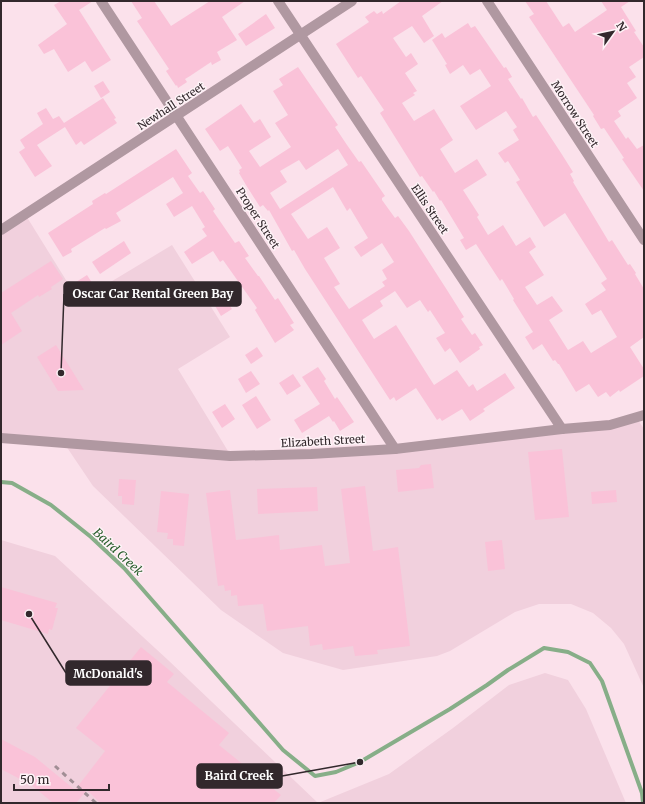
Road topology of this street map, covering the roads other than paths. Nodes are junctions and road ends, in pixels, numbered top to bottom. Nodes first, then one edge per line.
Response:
1 (101, 1) edge
2 (278, 1) edge
3 (352, 1) edge
4 (487, 1) edge
5 (300, 35) junction
6 (176, 116) junction
7 (1, 230) edge
8 (644, 240) edge
9 (644, 415) edge
10 (562, 429) junction
11 (1, 438) edge
12 (395, 449) junction

1 - 6 street, Proper Street
2 - 5 street, Ellis Street
3 - 5 street, Newhall Street
4 - 8 street, Morrow Street
5 - 6 street, Newhall Street
5 - 10 street, Ellis Street
6 - 7 street, Newhall Street
6 - 12 street, Proper Street
9 - 10 street, Elizabeth Street
10 - 12 street, Elizabeth Street
11 - 12 street, Elizabeth Street

